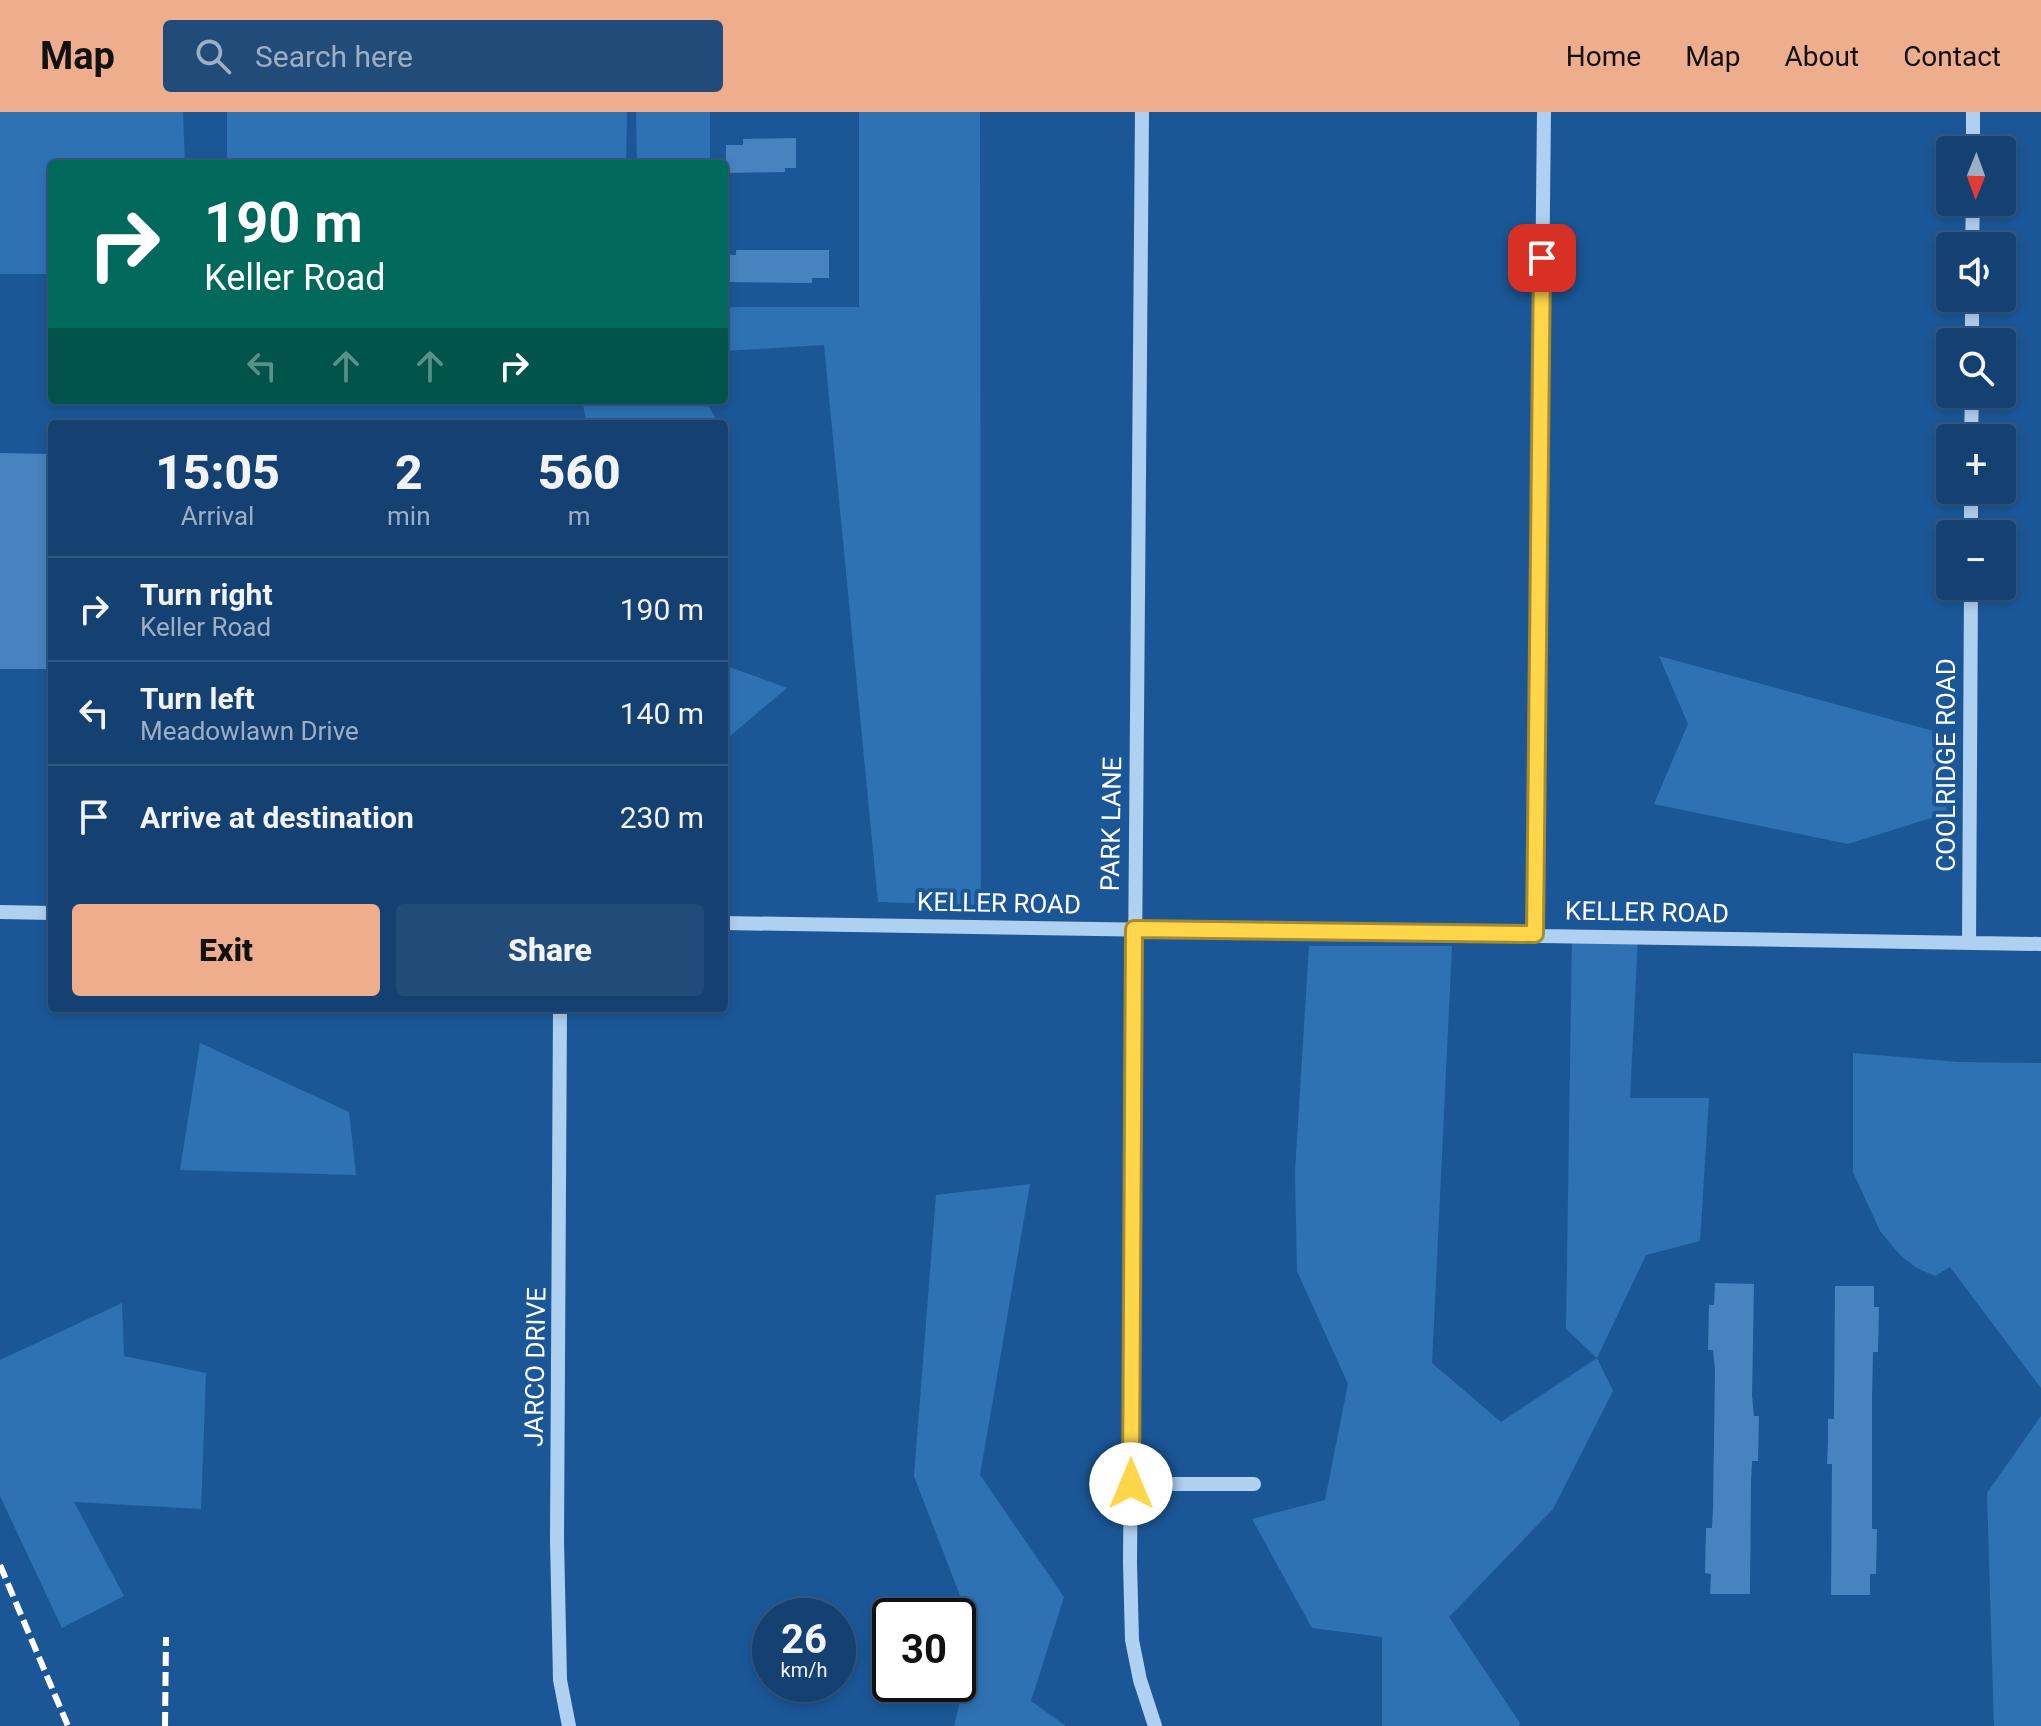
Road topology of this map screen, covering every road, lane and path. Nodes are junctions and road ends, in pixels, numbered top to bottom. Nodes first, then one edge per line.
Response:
1 (1142, 112) edge
2 (1544, 112) edge
3 (1973, 112) edge
4 (1973, 136) edge
5 (1971, 600) edge
6 (0, 912) edge
7 (48, 913) edge
8 (728, 923) edge
9 (1134, 929) junction
10 (1535, 934) junction
11 (1969, 943) junction
12 (2041, 944) edge
13 (560, 1012) edge
14 (1131, 1484) junction
15 (1254, 1484) dead end
16 (569, 1726) edge
17 (1155, 1726) edge

1 - 9 street, PARK LANE
2 - 10 street
3 - 4 street
5 - 11 street, COOLRIDGE ROAD
6 - 7 street
8 - 9 street, KELLER ROAD
9 - 10 street, KELLER ROAD
9 - 14 street, PARK LANE
10 - 11 street, KELLER ROAD
11 - 12 street, KELLER ROAD
13 - 16 street, JARCO DRIVE
14 - 15 street
14 - 17 street, PARK LANE

